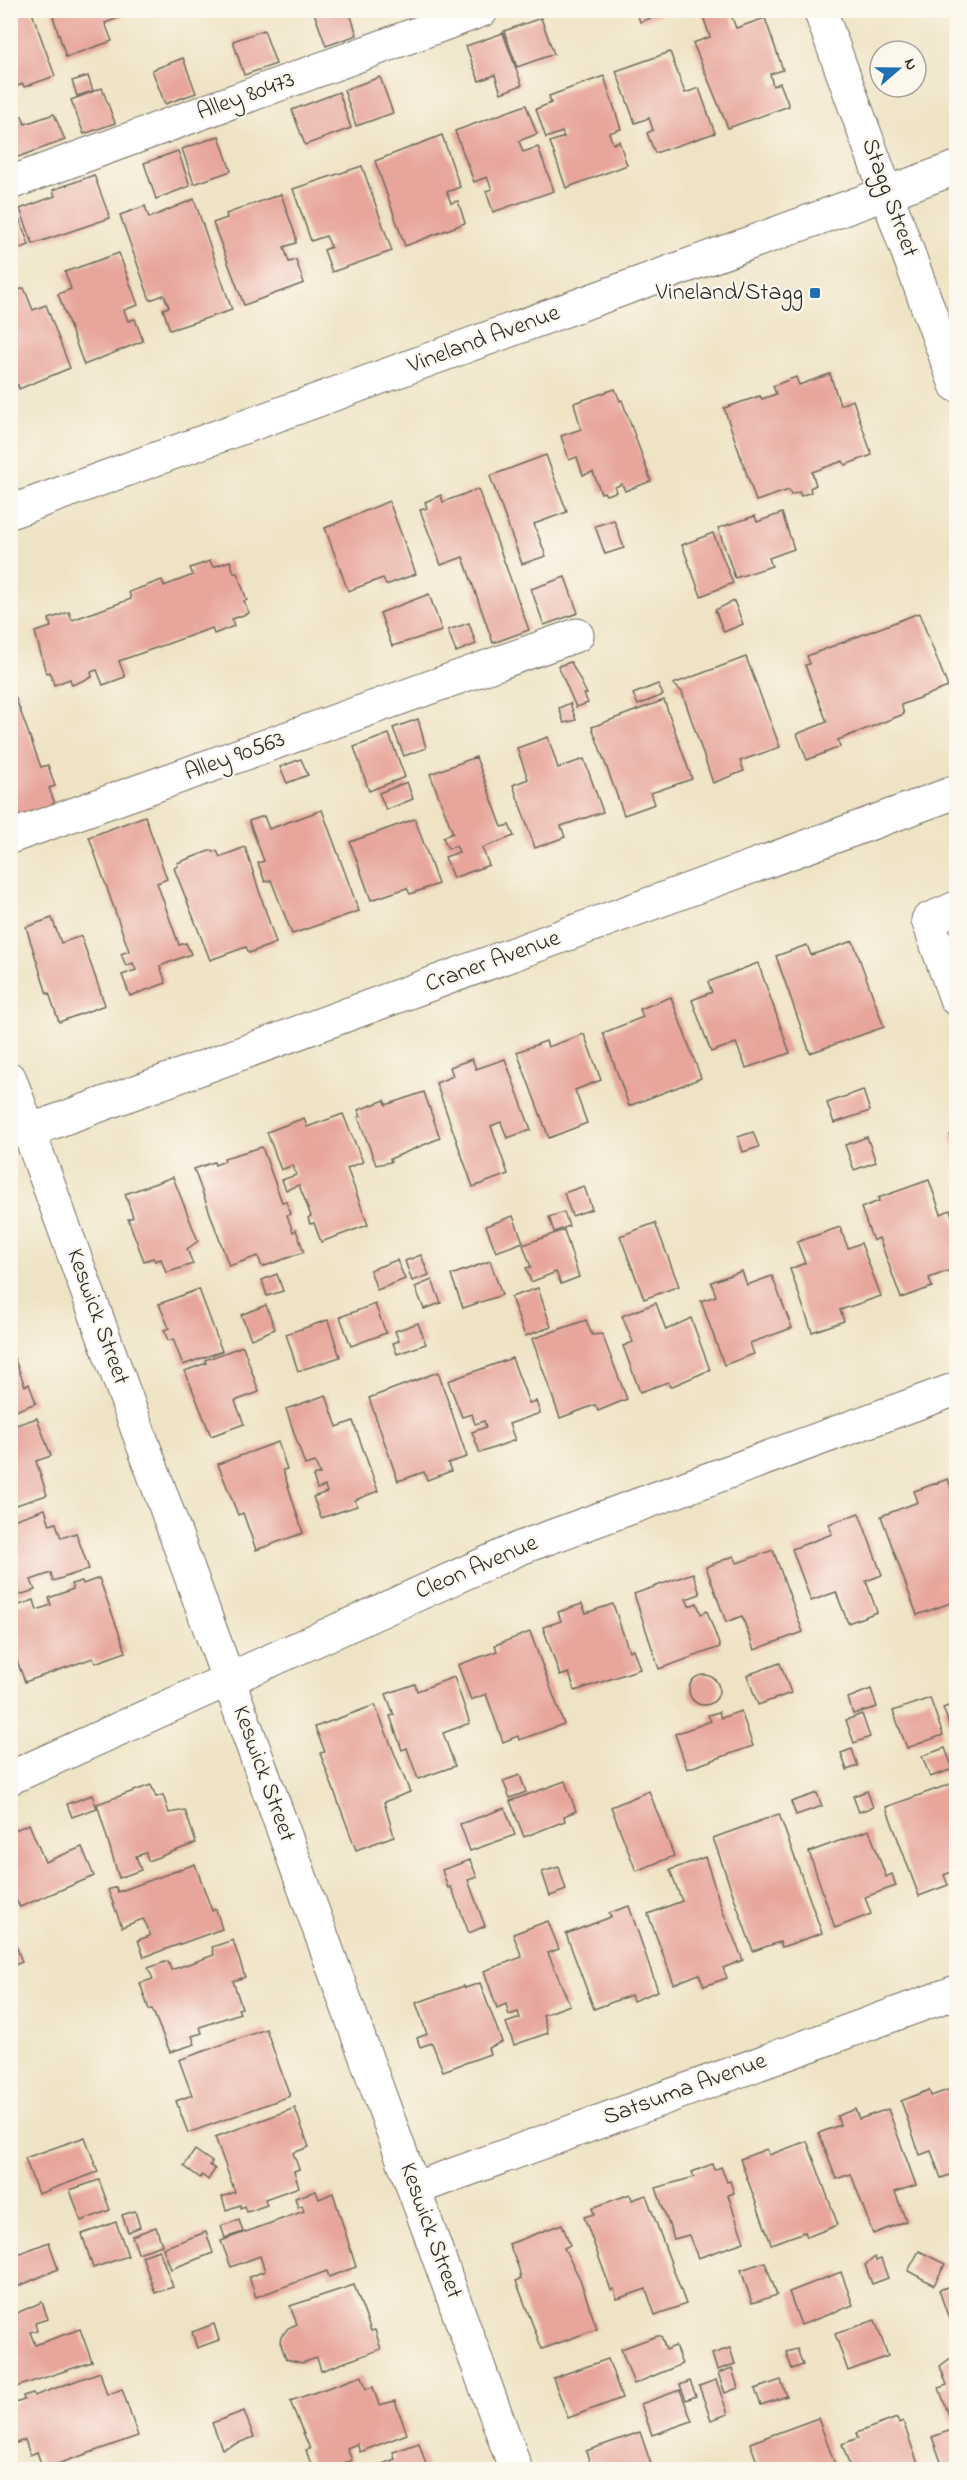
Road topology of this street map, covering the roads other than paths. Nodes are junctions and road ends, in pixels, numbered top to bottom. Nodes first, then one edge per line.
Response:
1 (482, 10) edge
2 (820, 10) edge
3 (957, 168) edge
4 (10, 183) edge
5 (887, 193) junction
6 (957, 385) edge
7 (10, 512) edge
8 (577, 635) dead end
9 (957, 792) edge
10 (10, 837) edge
11 (957, 908) edge
12 (957, 999) edge
13 (10, 1079) edge
14 (29, 1131) junction
15 (957, 1389) edge
16 (228, 1678) junction
17 (10, 1778) edge
18 (957, 1992) edge
19 (414, 2189) junction
20 (516, 2469) edge

1 - 4 street, Alley 80473
2 - 5 street, Stagg Street
3 - 5 street, Vineland Avenue
5 - 6 street, Stagg Street
5 - 7 street, Vineland Avenue
8 - 10 street, Alley 90563
9 - 14 street, Craner Avenue
11 - 12 street
13 - 14 street, Keswick Street
14 - 16 street, Keswick Street
15 - 16 street, Cleon Avenue
16 - 17 street, Cleon Avenue
16 - 19 street, Keswick Street
18 - 19 street, Satsuma Avenue
19 - 20 street, Keswick Street

